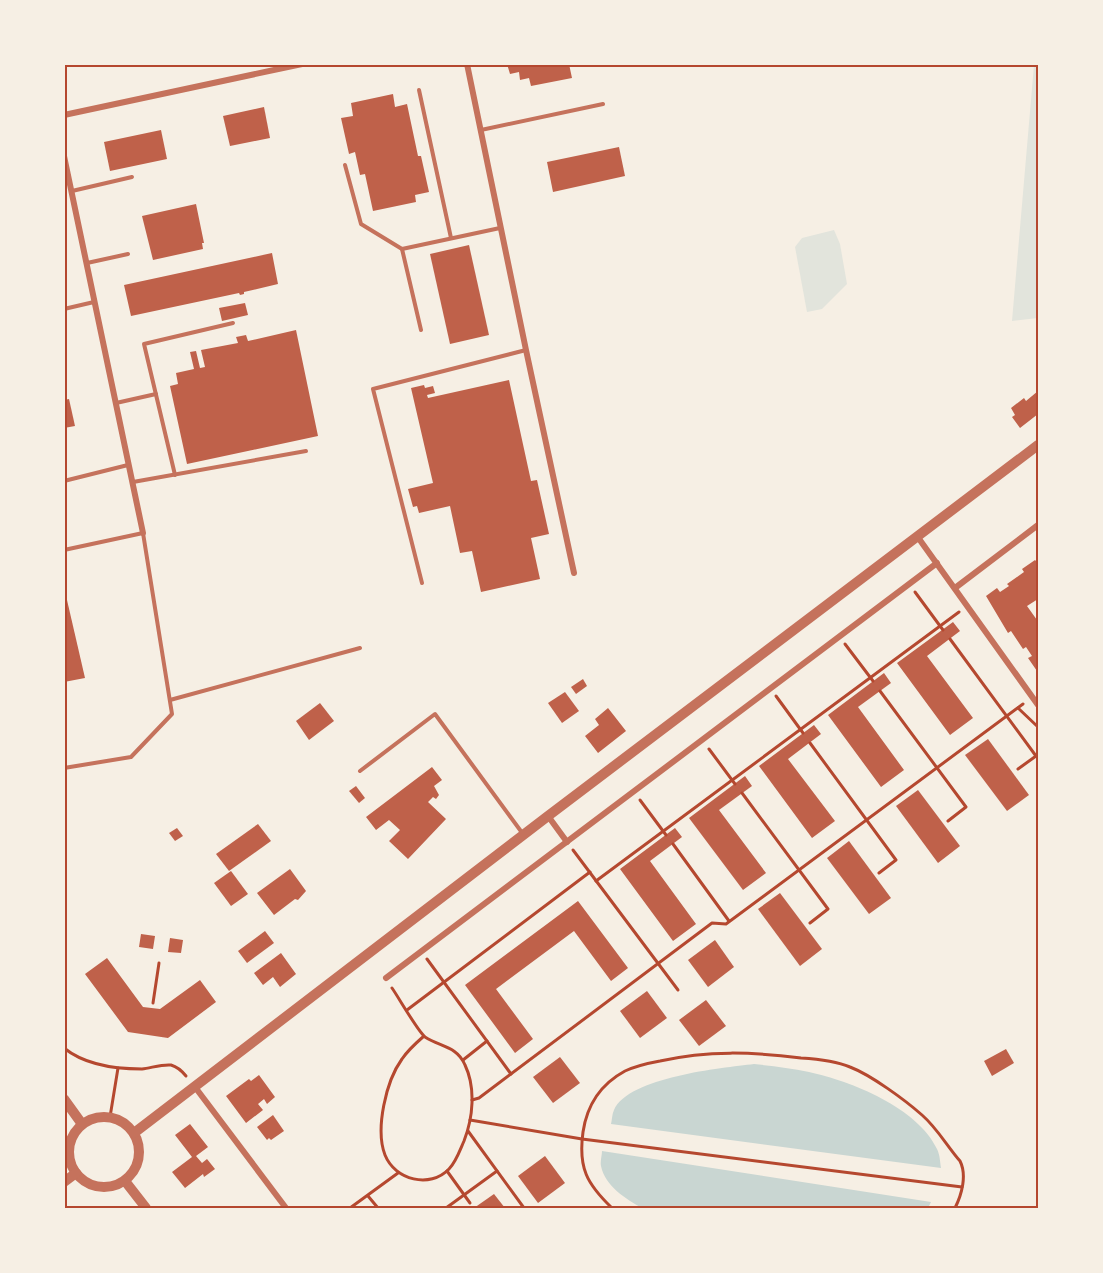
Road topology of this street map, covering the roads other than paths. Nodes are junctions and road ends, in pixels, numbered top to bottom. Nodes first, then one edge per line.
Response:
1 (302, 64) edge
2 (467, 64) edge
3 (419, 90) dead end
4 (603, 104) dead end
5 (64, 115) edge
6 (481, 130) junction
7 (64, 156) edge
8 (345, 165) dead end
9 (132, 177) dead end
10 (72, 191) junction
11 (501, 228) junction
12 (451, 238) junction
13 (402, 249) junction
14 (128, 254) dead end
15 (87, 263) junction
16 (94, 302) junction
17 (64, 309) edge
18 (233, 323) dead end
19 (421, 330) dead end
20 (526, 350) junction
21 (156, 394) junction
22 (115, 403) junction
23 (1038, 446) edge
24 (306, 451) dead end
25 (128, 465) junction
26 (175, 475) junction
27 (64, 481) edge
28 (132, 482) junction
29 (1038, 525) edge
30 (142, 533) junction
31 (917, 536) junction
32 (64, 550) edge
33 (937, 564) junction
34 (574, 573) dead end
35 (422, 583) dead end
36 (955, 588) junction
37 (360, 648) dead end
38 (170, 700) junction
39 (1038, 705) edge
40 (64, 768) edge
41 (360, 771) dead end
42 (548, 816) junction
43 (523, 835) junction
44 (567, 842) junction
45 (386, 978) road end
46 (195, 1087) junction
47 (64, 1099) edge
48 (82, 1124) junction
49 (134, 1133) junction
50 (76, 1173) junction
51 (125, 1181) junction
52 (64, 1182) edge
53 (146, 1209) edge
54 (286, 1209) edge

1 - 5 street
2 - 6 street
3 - 12 lane
4 - 6 lane
6 - 11 street
7 - 10 street
8 - 13 lane
9 - 10 lane
10 - 15 street
11 - 12 lane
11 - 20 street
12 - 13 lane
13 - 19 lane
14 - 15 lane
15 - 16 street
16 - 17 lane
16 - 22 street
18 - 21 lane
20 - 34 street
20 - 35 lane
21 - 22 lane
21 - 26 lane
22 - 25 street
23 - 31 street
24 - 26 lane
25 - 27 lane
25 - 28 street
26 - 28 lane
28 - 30 street
29 - 36 street
30 - 32 lane
30 - 38 lane
31 - 33 street
31 - 42 street
33 - 36 street
33 - 44 street
36 - 39 street
37 - 38 lane
38 - 40 lane
41 - 43 lane
42 - 43 street
42 - 44 street
43 - 46 street
44 - 45 street
46 - 49 street
46 - 54 street
47 - 48 street
48 - 49 street
48 - 50 street
49 - 51 street
50 - 51 street
50 - 52 street
51 - 53 street

